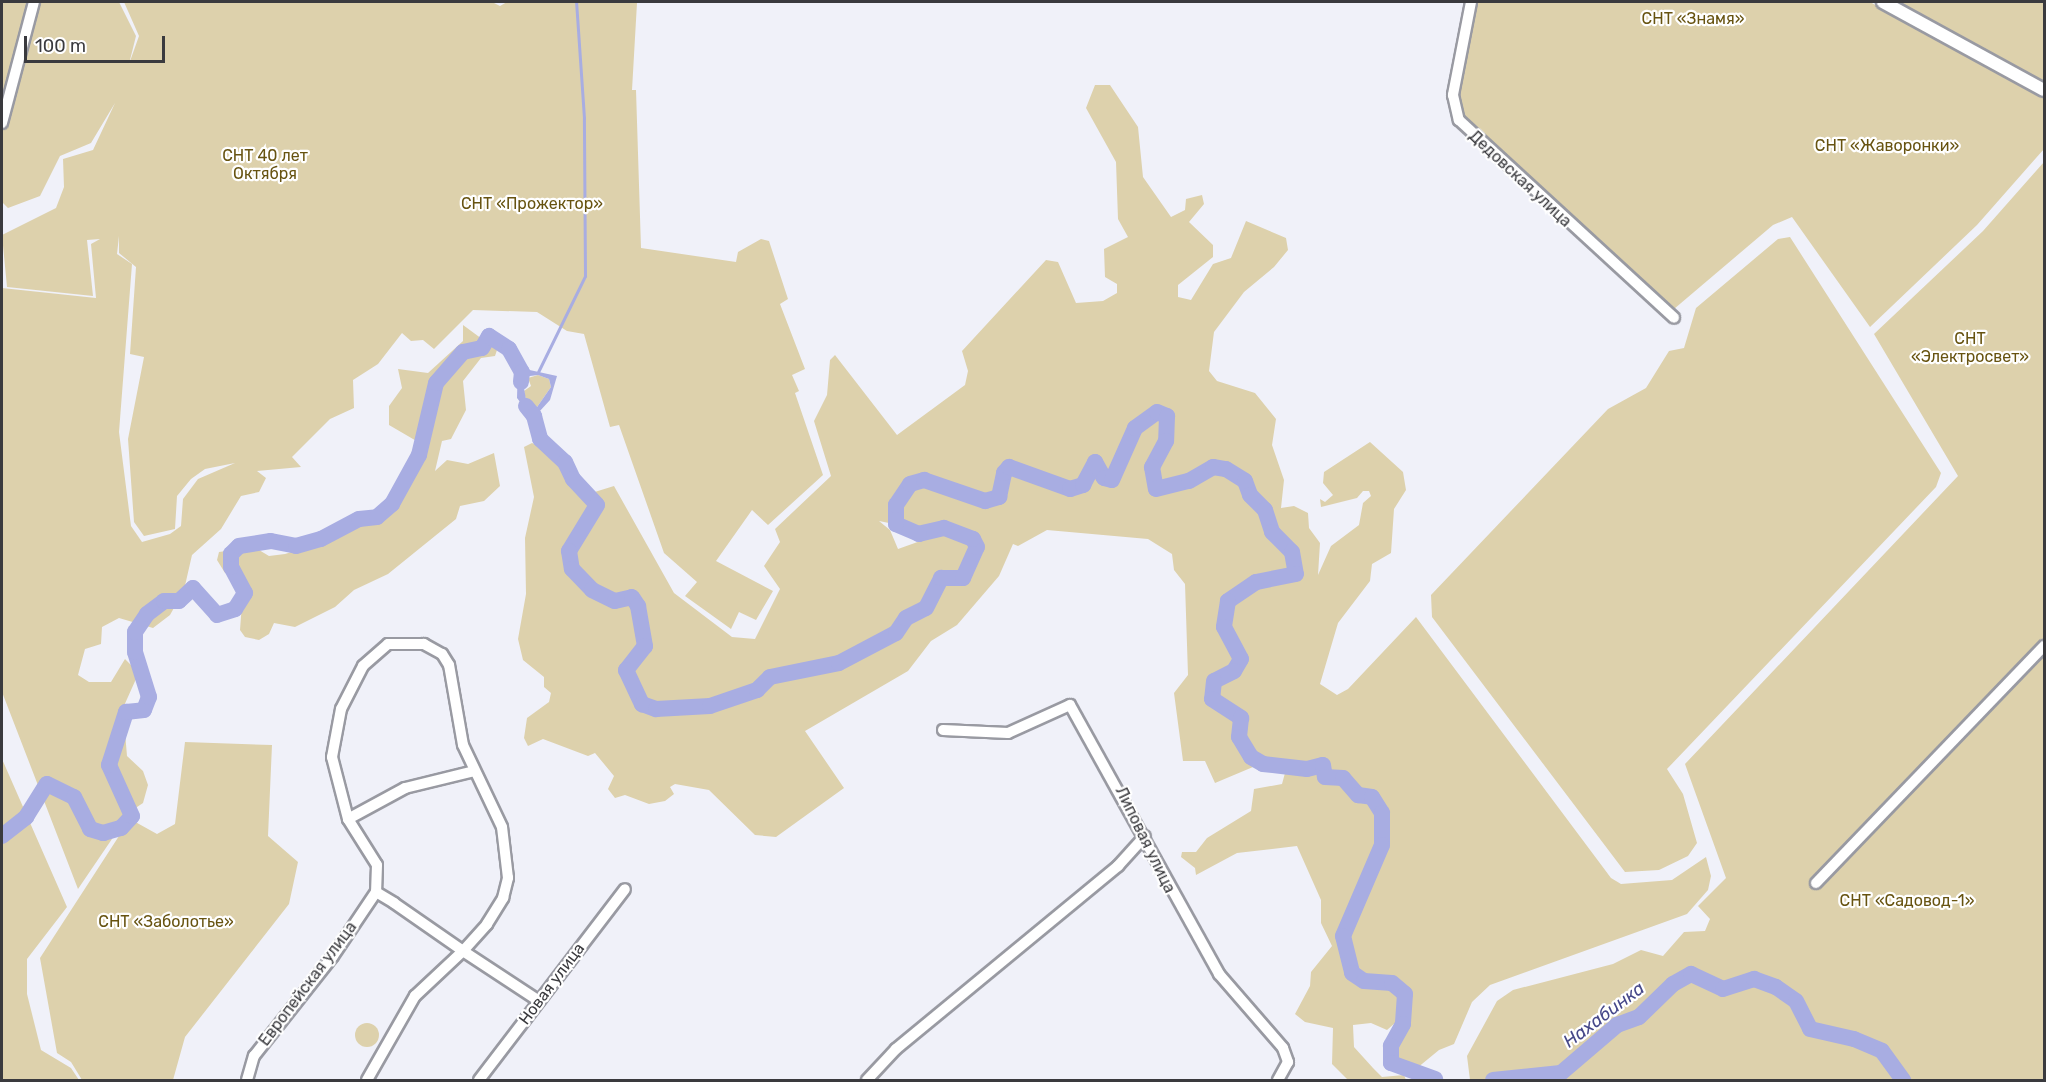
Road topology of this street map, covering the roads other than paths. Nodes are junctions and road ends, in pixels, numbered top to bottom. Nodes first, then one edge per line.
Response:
1 (34, 2) edge
2 (1471, 2) edge
3 (1883, 2) edge
4 (2044, 90) edge
5 (2, 123) edge
6 (1674, 318) dead end
7 (2044, 646) edge
8 (943, 730) dead end
9 (474, 771) junction
10 (348, 819) junction
11 (1145, 836) junction
12 (1816, 883) dead end
13 (626, 889) dead end
14 (376, 892) junction
15 (463, 951) junction
16 (539, 1001) junction
17 (247, 1080) edge
18 (367, 1080) edge
19 (479, 1080) edge
20 (867, 1080) edge
21 (1278, 1080) edge

1 - 5 street
2 - 6 street, Дедовская улица
3 - 4 street
7 - 12 street
8 - 11 street, Липовая улица
9 - 10 street
9 - 10 street
9 - 15 street
10 - 14 street
11 - 20 street
11 - 21 street, Липовая улица
13 - 16 street, Новая улица
14 - 15 street
14 - 17 street, Европейская улица
15 - 16 street
15 - 18 street
16 - 19 street, Новая улица

